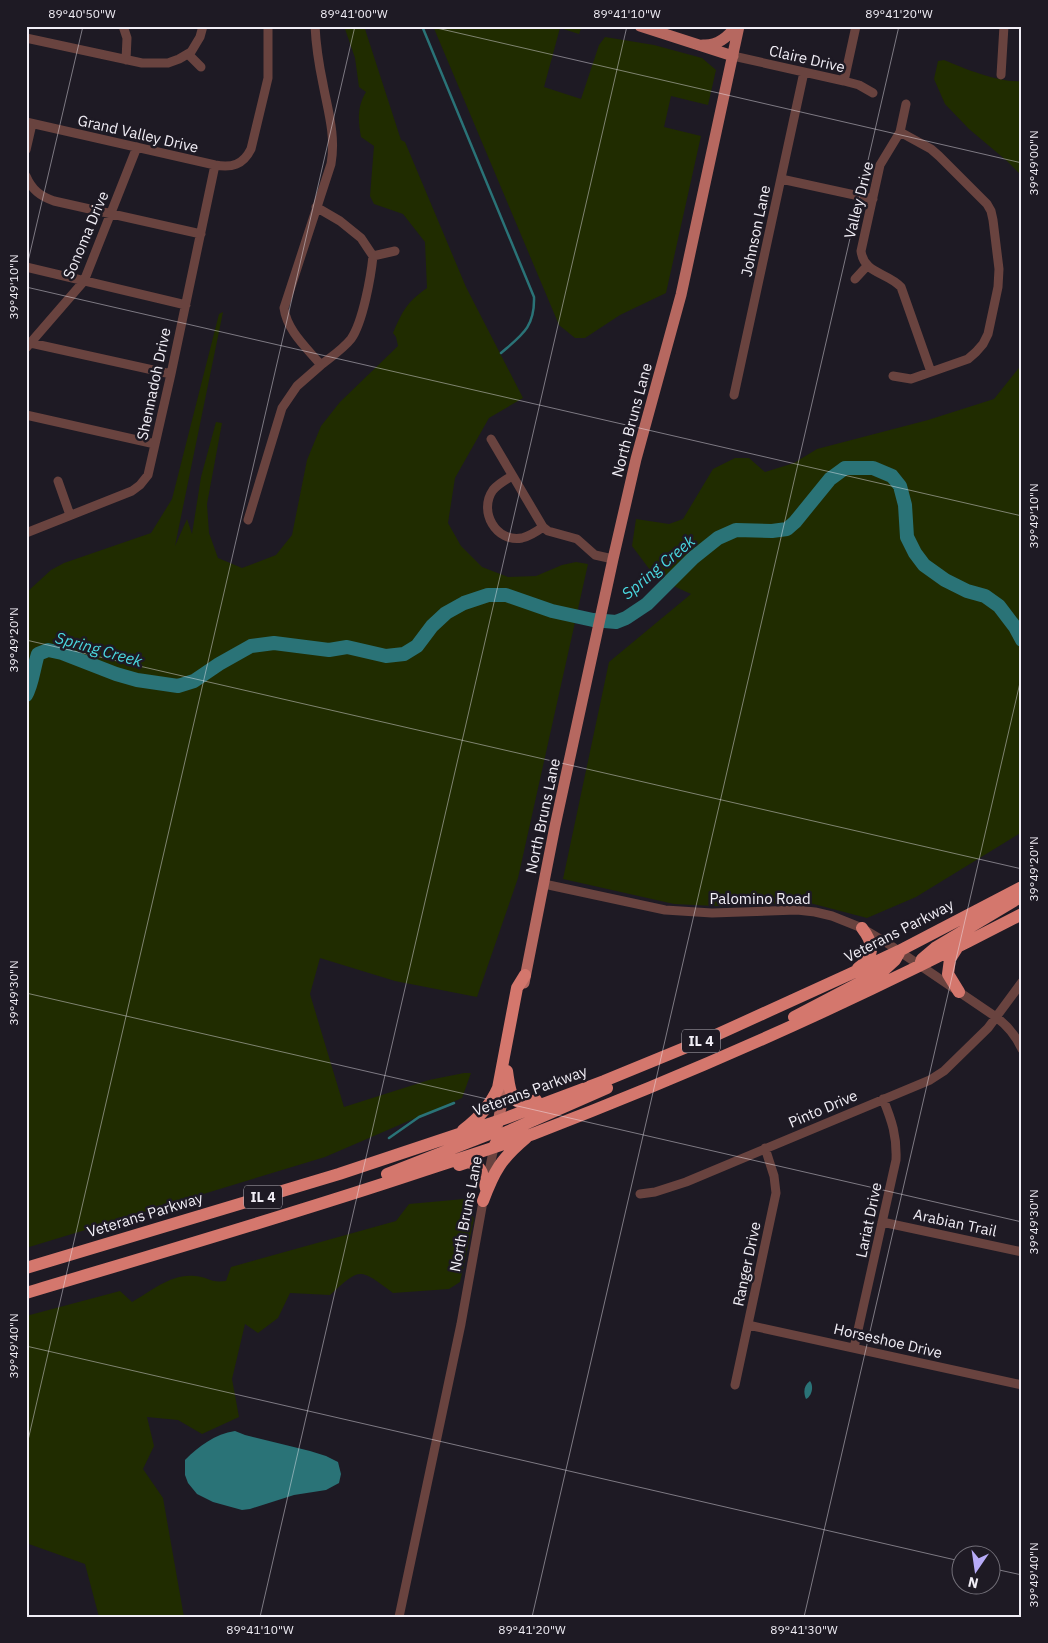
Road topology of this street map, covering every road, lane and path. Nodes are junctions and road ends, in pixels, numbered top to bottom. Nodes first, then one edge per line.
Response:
1 (123, 26) edge
2 (203, 26) edge
3 (268, 26) edge
4 (315, 26) edge
5 (640, 26) edge
6 (738, 26) edge
7 (856, 26) edge
8 (1004, 26) edge
9 (26, 38) edge
10 (699, 45) junction
11 (188, 54) junction
12 (733, 56) junction
13 (126, 60) junction
14 (201, 66) dead end
15 (804, 72) junction
16 (1001, 75) dead end
17 (844, 81) junction
18 (873, 93) dead end
19 (906, 104) dead end
20 (29, 123) edge
21 (900, 132) junction
22 (137, 148) junction
23 (26, 150) edge
24 (215, 165) junction
25 (26, 176) edge
26 (781, 179) junction
27 (872, 199) junction
28 (316, 207) junction
29 (111, 214) junction
30 (201, 234) junction
31 (395, 251) dead end
32 (373, 256) junction
33 (867, 266) junction
34 (26, 267) edge
35 (854, 279) dead end
36 (84, 281) junction
37 (186, 305) junction
38 (28, 344) edge
39 (321, 365) junction
40 (931, 372) junction
41 (171, 374) junction
42 (893, 376) dead end
43 (734, 395) dead end
44 (26, 415) edge
45 (492, 439) dead end
46 (155, 444) junction
47 (512, 476) junction
48 (58, 481) dead end
49 (70, 515) junction
50 (248, 520) dead end
51 (543, 527) junction
52 (26, 533) edge
53 (613, 559) junction
54 (544, 884) junction
55 (1022, 887) edge
56 (1022, 896) edge
57 (1022, 914) edge
58 (862, 928) junction
59 (957, 948) junction
60 (899, 951) junction
61 (920, 966) junction
62 (850, 974) junction
63 (525, 975) junction
64 (1022, 982) edge
65 (959, 992) junction
66 (996, 1017) junction
67 (1022, 1049) edge
68 (664, 1057) junction
69 (719, 1059) junction
70 (645, 1064) junction
71 (507, 1071) junction
72 (883, 1099) junction
73 (498, 1121) junction
74 (531, 1134) junction
75 (454, 1136) junction
76 (494, 1147) junction
77 (765, 1148) junction
78 (358, 1192) junction
79 (640, 1194) dead end
80 (484, 1195) junction
81 (304, 1209) junction
82 (882, 1222) junction
83 (1022, 1252) edge
84 (26, 1268) edge
85 (26, 1293) edge
86 (748, 1325) junction
87 (854, 1348) junction
88 (735, 1385) dead end
89 (1022, 1385) edge
90 (399, 1617) edge

1 - 13 street
2 - 11 street
3 - 24 street, Grand Valley Drive
4 - 28 street
5 - 10 main road
6 - 10 main road
6 - 12 main road, North Bruns Lane
7 - 17 street
8 - 16 street
9 - 13 street
10 - 12 main road
11 - 13 street
11 - 14 street
12 - 15 street, Claire Drive
12 - 53 main road, North Bruns Lane
15 - 17 street, Claire Drive
15 - 26 street, Johnson Lane
17 - 18 street, Claire Drive
19 - 21 street, Valley Drive
20 - 22 street, Grand Valley Drive
20 - 23 street
21 - 27 street, Valley Drive
21 - 40 street
22 - 24 street, Grand Valley Drive
22 - 29 street, Sonoma Drive
24 - 30 street, Shennadoh Drive
25 - 29 street
26 - 27 street
26 - 43 street, Johnson Lane
27 - 33 street, Valley Drive
28 - 32 street
28 - 39 street
29 - 30 street
29 - 36 street, Sonoma Drive
30 - 37 street, Shennadoh Drive
31 - 32 street
32 - 39 street
33 - 35 street
33 - 40 street
34 - 36 street
36 - 37 street
36 - 38 street, Sonoma Drive
37 - 41 street, Shennadoh Drive
38 - 41 street
39 - 50 street
40 - 42 street
41 - 46 street, Shennadoh Drive
44 - 46 street
45 - 47 street
46 - 49 street, Shennadoh Drive
47 - 51 street
47 - 51 street
48 - 49 street
49 - 52 street, Shennadoh Drive
51 - 53 street
53 - 54 main road, North Bruns Lane
54 - 58 street, Palomino Road
54 - 63 main road, North Bruns Lane
55 - 60 highway, Veterans Parkway / IL 4
56 - 61 highway
57 - 59 highway, IL 4
58 - 60 street, Palomino Road
58 - 62 highway
59 - 61 highway, IL 4
59 - 65 highway
60 - 61 street, Palomino Road
60 - 62 highway, Veterans Parkway / IL 4
60 - 69 highway
61 - 65 street, Palomino Road
61 - 69 highway, IL 4
62 - 68 highway, Veterans Parkway / IL 4
63 - 71 main road, North Bruns Lane
63 - 75 highway
64 - 66 street
65 - 66 street, Palomino Road
66 - 67 street, Palomino Road
66 - 72 street, Pinto Drive
68 - 70 highway, Veterans Parkway / IL 4
68 - 76 highway
69 - 74 highway, IL 4
70 - 71 highway
70 - 73 highway, Veterans Parkway / IL 4
71 - 73 main road, North Bruns Lane
72 - 77 street, Pinto Drive
72 - 82 street, Lariat Drive
73 - 75 highway, Veterans Parkway / IL 4
73 - 76 main road, North Bruns Lane
73 - 81 highway
74 - 76 highway, IL 4
74 - 80 highway
75 - 84 highway, Veterans Parkway / IL 4
76 - 78 highway, IL 4
76 - 80 street, North Bruns Lane
77 - 79 street, Pinto Drive
77 - 86 street, Ranger Drive
78 - 80 highway
78 - 81 highway, IL 4
80 - 90 street, North Bruns Lane
81 - 85 highway, IL 4
82 - 83 street, Arabian Trail
82 - 87 street, Lariat Drive
86 - 87 street, Horseshoe Drive
86 - 88 street, Ranger Drive
87 - 89 street, Horseshoe Drive

